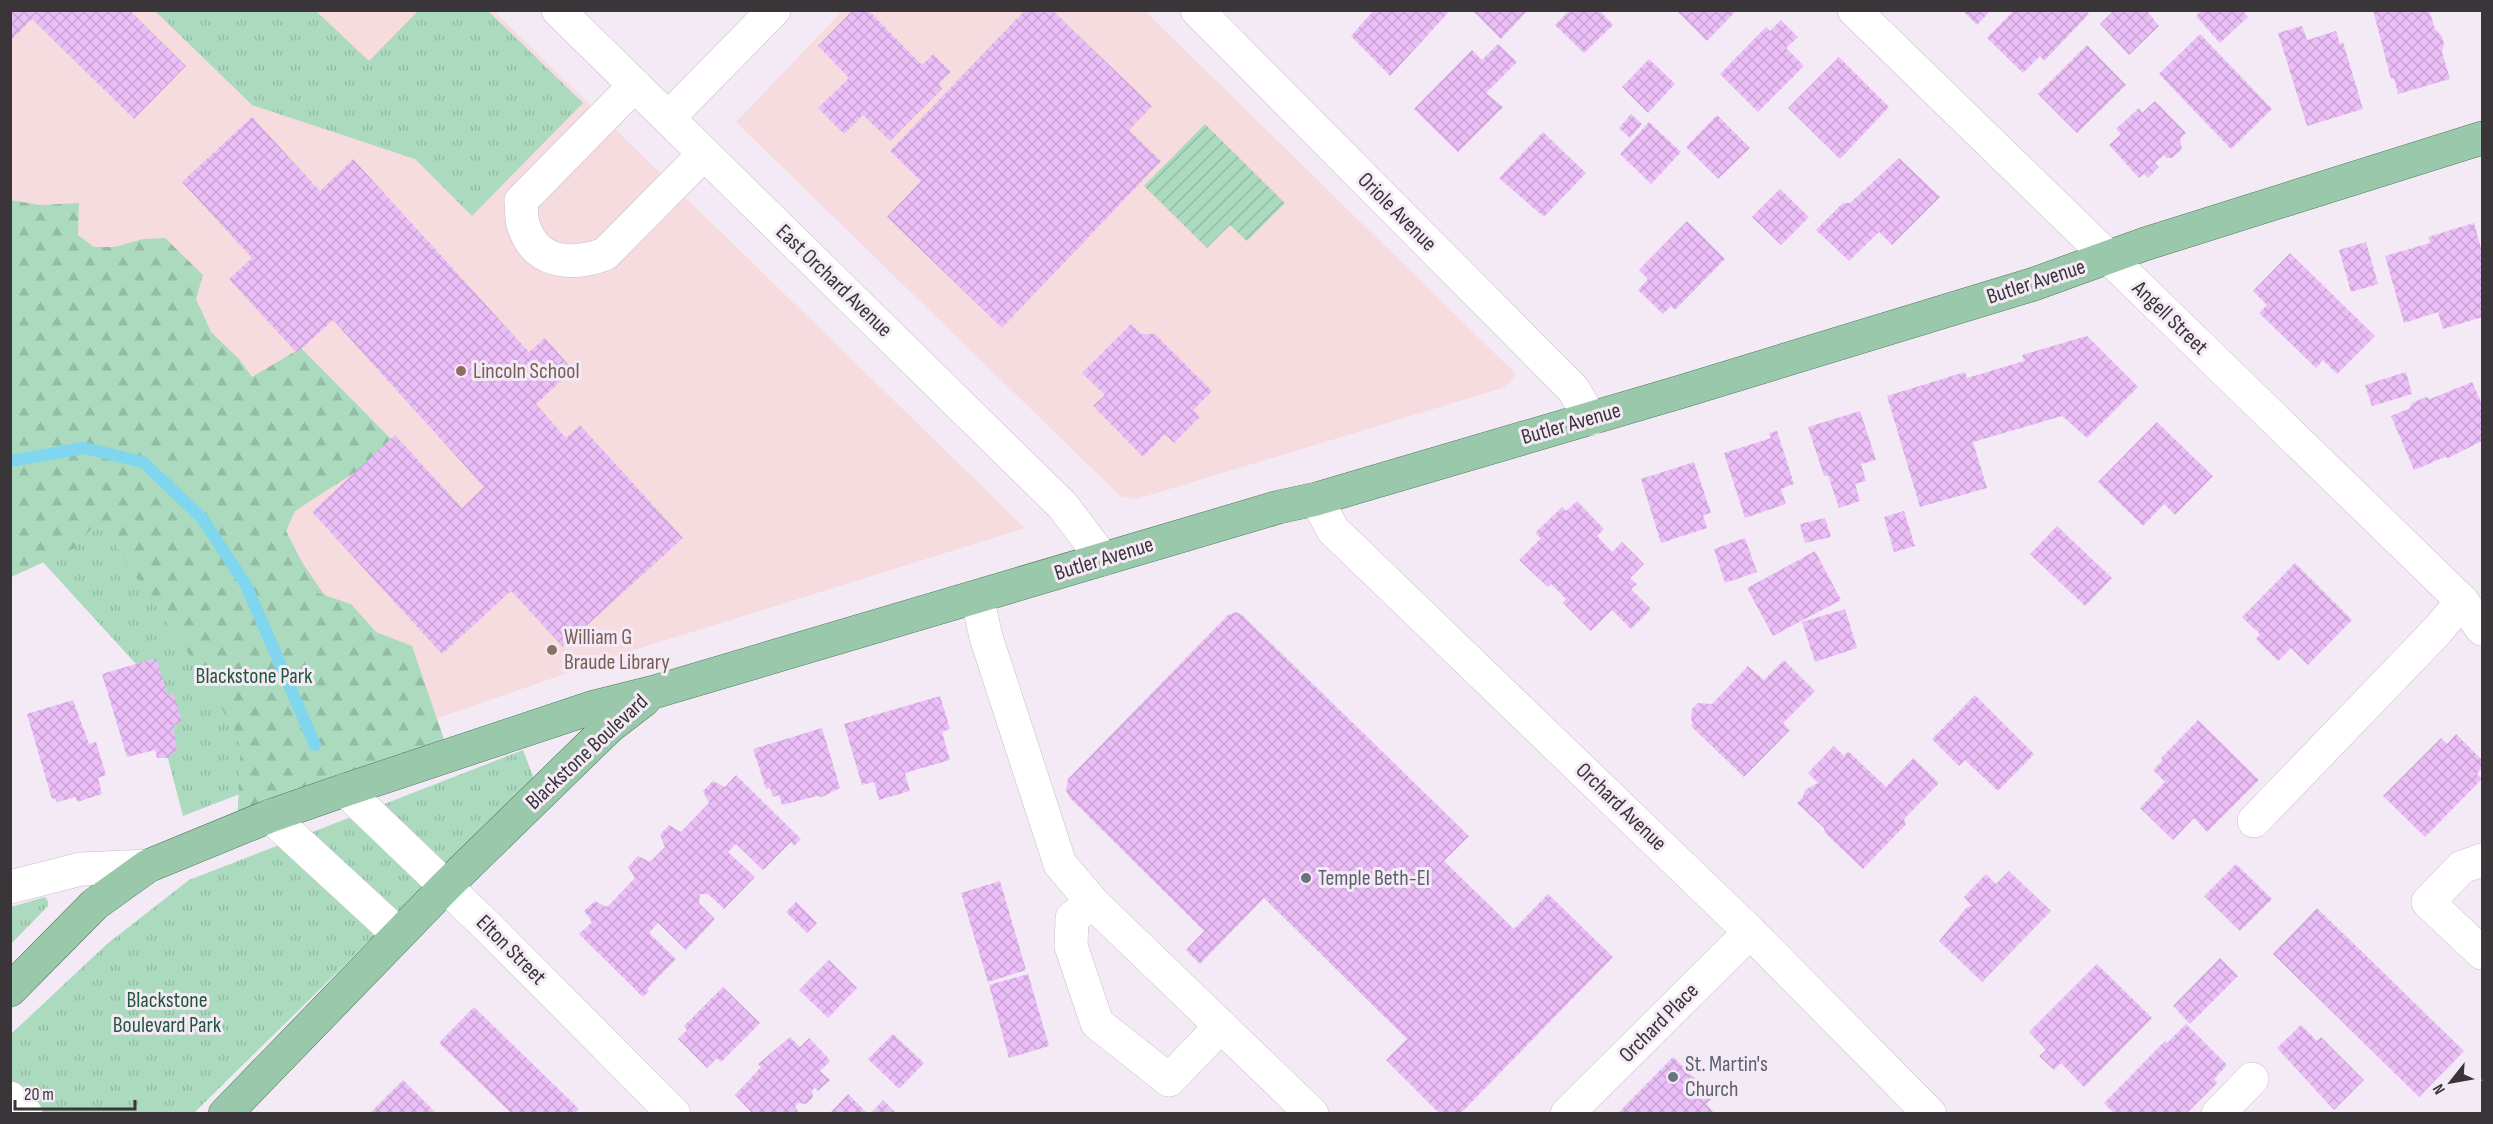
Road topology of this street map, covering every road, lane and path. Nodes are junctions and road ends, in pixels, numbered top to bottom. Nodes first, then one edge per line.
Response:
1 (558, 10) edge
2 (774, 10) edge
3 (1197, 10) edge
4 (1854, 10) edge
5 (634, 85) junction
6 (668, 118) junction
7 (2482, 138) edge
8 (704, 154) junction
9 (2109, 258) junction
10 (1591, 418) junction
11 (1316, 499) junction
12 (1103, 559) junction
13 (977, 597) junction
14 (2462, 601) junction
15 (2482, 628) edge
16 (654, 692) junction
17 (345, 790) junction
18 (270, 816) junction
19 (2254, 821) dead end
20 (2482, 860) edge
21 (148, 866) junction
22 (10, 887) edge
23 (445, 887) junction
24 (1093, 903) junction
25 (1750, 932) junction
26 (398, 934) junction
27 (2482, 953) edge
28 (10, 990) edge
29 (1221, 1026) junction
30 (2252, 1079) dead end
31 (10, 1098) edge
32 (26, 1113) edge
33 (225, 1113) edge
34 (674, 1113) edge
35 (1312, 1113) edge
36 (1567, 1113) edge
37 (1930, 1113) edge
38 (2218, 1113) edge

1 - 5 street, East Orchard Avenue
2 - 6 street
3 - 10 street, Oriole Avenue
4 - 9 street, Angell Street
5 - 6 street, East Orchard Avenue
5 - 8 street
6 - 8 street, East Orchard Avenue
7 - 9 main road, Butler Avenue
8 - 12 street, East Orchard Avenue
9 - 10 main road, Butler Avenue
9 - 14 street, Angell Street
10 - 11 main road, Butler Avenue
11 - 12 main road, Butler Avenue
11 - 25 street, Orchard Avenue
12 - 13 main road, Butler Avenue
13 - 16 main road, Butler Avenue
13 - 24 street
14 - 15 street, Angell Street
14 - 19 street
16 - 17 main road, Blackstone Boulevard
16 - 23 main road, Blackstone Boulevard
17 - 18 main road, Blackstone Boulevard
17 - 23 street, Elton Street
18 - 21 main road, Blackstone Boulevard
18 - 26 street
20 - 27 street
21 - 22 street, Blackstone Boulevard
21 - 28 main road, Blackstone Boulevard
23 - 26 main road, Blackstone Boulevard
23 - 34 street, Elton Street
24 - 29 street
24 - 29 street
25 - 36 street, Orchard Place
25 - 37 street, Orchard Avenue
26 - 33 main road, Blackstone Boulevard
29 - 35 street
30 - 38 street
31 - 32 street

